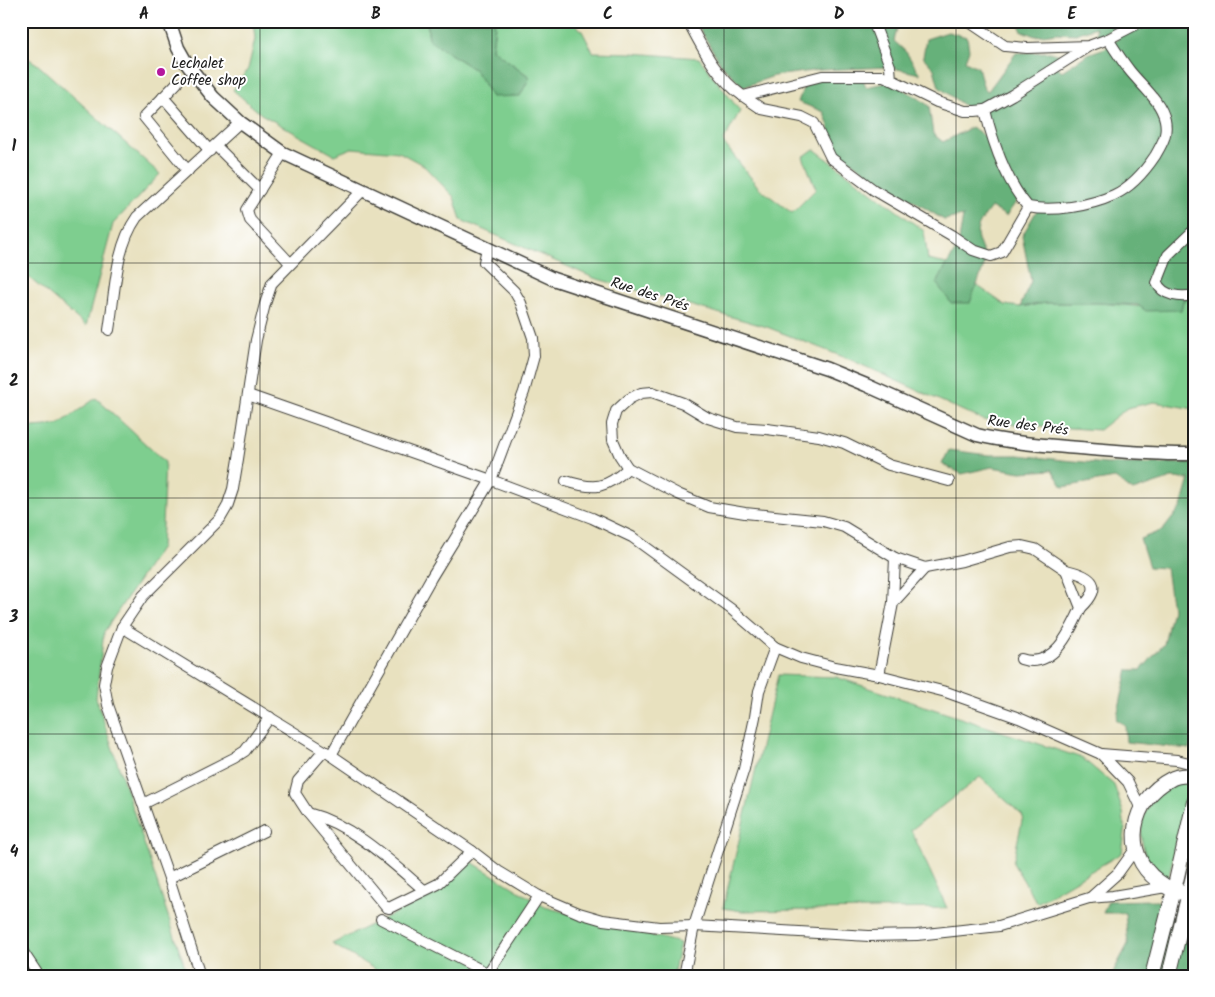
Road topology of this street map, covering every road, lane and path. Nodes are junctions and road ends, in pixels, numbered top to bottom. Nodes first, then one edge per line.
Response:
1 (169, 21) edge
2 (688, 21) edge
3 (873, 21) edge
4 (968, 21) edge
5 (1143, 21) edge
6 (1108, 39) junction
7 (1089, 46) junction
8 (892, 80) junction
9 (177, 83) dead end
10 (743, 96) junction
11 (163, 97) junction
12 (985, 110) junction
13 (240, 122) junction
14 (213, 148) junction
15 (283, 153) junction
16 (188, 170) junction
17 (260, 190) junction
18 (363, 190) junction
19 (1028, 207) junction
20 (1194, 230) edge
21 (487, 248) junction
22 (290, 263) junction
23 (1194, 295) edge
24 (110, 330) dead end
25 (248, 395) junction
26 (1194, 454) edge
27 (628, 468) junction
28 (491, 480) junction
29 (566, 481) dead end
30 (949, 482) dead end
31 (895, 558) junction
32 (924, 568) junction
33 (1066, 570) junction
34 (893, 603) junction
35 (1081, 608) junction
36 (122, 627) junction
37 (775, 647) junction
38 (1021, 658) dead end
39 (879, 675) junction
40 (270, 717) junction
41 (327, 753) junction
42 (1101, 754) junction
43 (1194, 767) edge
44 (1194, 774) edge
45 (1194, 802) edge
46 (143, 804) junction
47 (1140, 808) junction
48 (308, 813) junction
49 (264, 831) dead end
50 (1136, 848) junction
51 (472, 851) junction
52 (1194, 872) edge
53 (169, 878) junction
54 (1170, 889) junction
55 (424, 890) junction
56 (1191, 894) edge
57 (539, 896) junction
58 (1089, 898) junction
59 (381, 920) dead end
60 (694, 926) junction
61 (21, 949) edge
62 (490, 974) edge
63 (39, 976) edge
64 (200, 976) edge
65 (684, 976) edge
66 (1152, 976) edge
67 (1169, 976) edge

1 - 13 street, Rue des Prés
2 - 10 street
3 - 8 street
4 - 7 street
5 - 6 street
6 - 7 street
6 - 19 street
7 - 12 street
8 - 10 street
8 - 12 street
9 - 11 street
10 - 19 street
11 - 14 street
11 - 16 street
12 - 19 street
13 - 14 street
13 - 15 street, Rue des Prés
14 - 16 street
14 - 17 street
15 - 17 street
15 - 18 street, Rue des Prés
16 - 24 street
17 - 22 street
18 - 21 street, Rue des Prés
18 - 22 street
20 - 23 street
21 - 26 street, Rue des Prés
21 - 28 street
22 - 25 street
25 - 28 street
25 - 36 street
27 - 29 street
27 - 30 street
27 - 31 street
28 - 37 street
28 - 41 street
31 - 32 street
31 - 34 street
32 - 33 street
32 - 34 street
33 - 35 street
33 - 35 street
34 - 39 street
35 - 38 street
36 - 40 street
36 - 46 street
37 - 39 street
37 - 60 street
39 - 42 street
40 - 41 street
40 - 46 street
41 - 48 street
41 - 51 street
42 - 43 street
42 - 47 street
44 - 47 main road
45 - 54 main road
46 - 53 street
47 - 50 main road
48 - 55 street
48 - 55 street
49 - 53 street
50 - 54 main road
50 - 58 street
51 - 55 street
51 - 57 street
52 - 56 main road
53 - 64 street
54 - 56 main road
54 - 58 street
54 - 66 main road
56 - 67 main road
57 - 60 street
57 - 62 street
58 - 60 street
59 - 62 street
60 - 65 street
61 - 63 street

